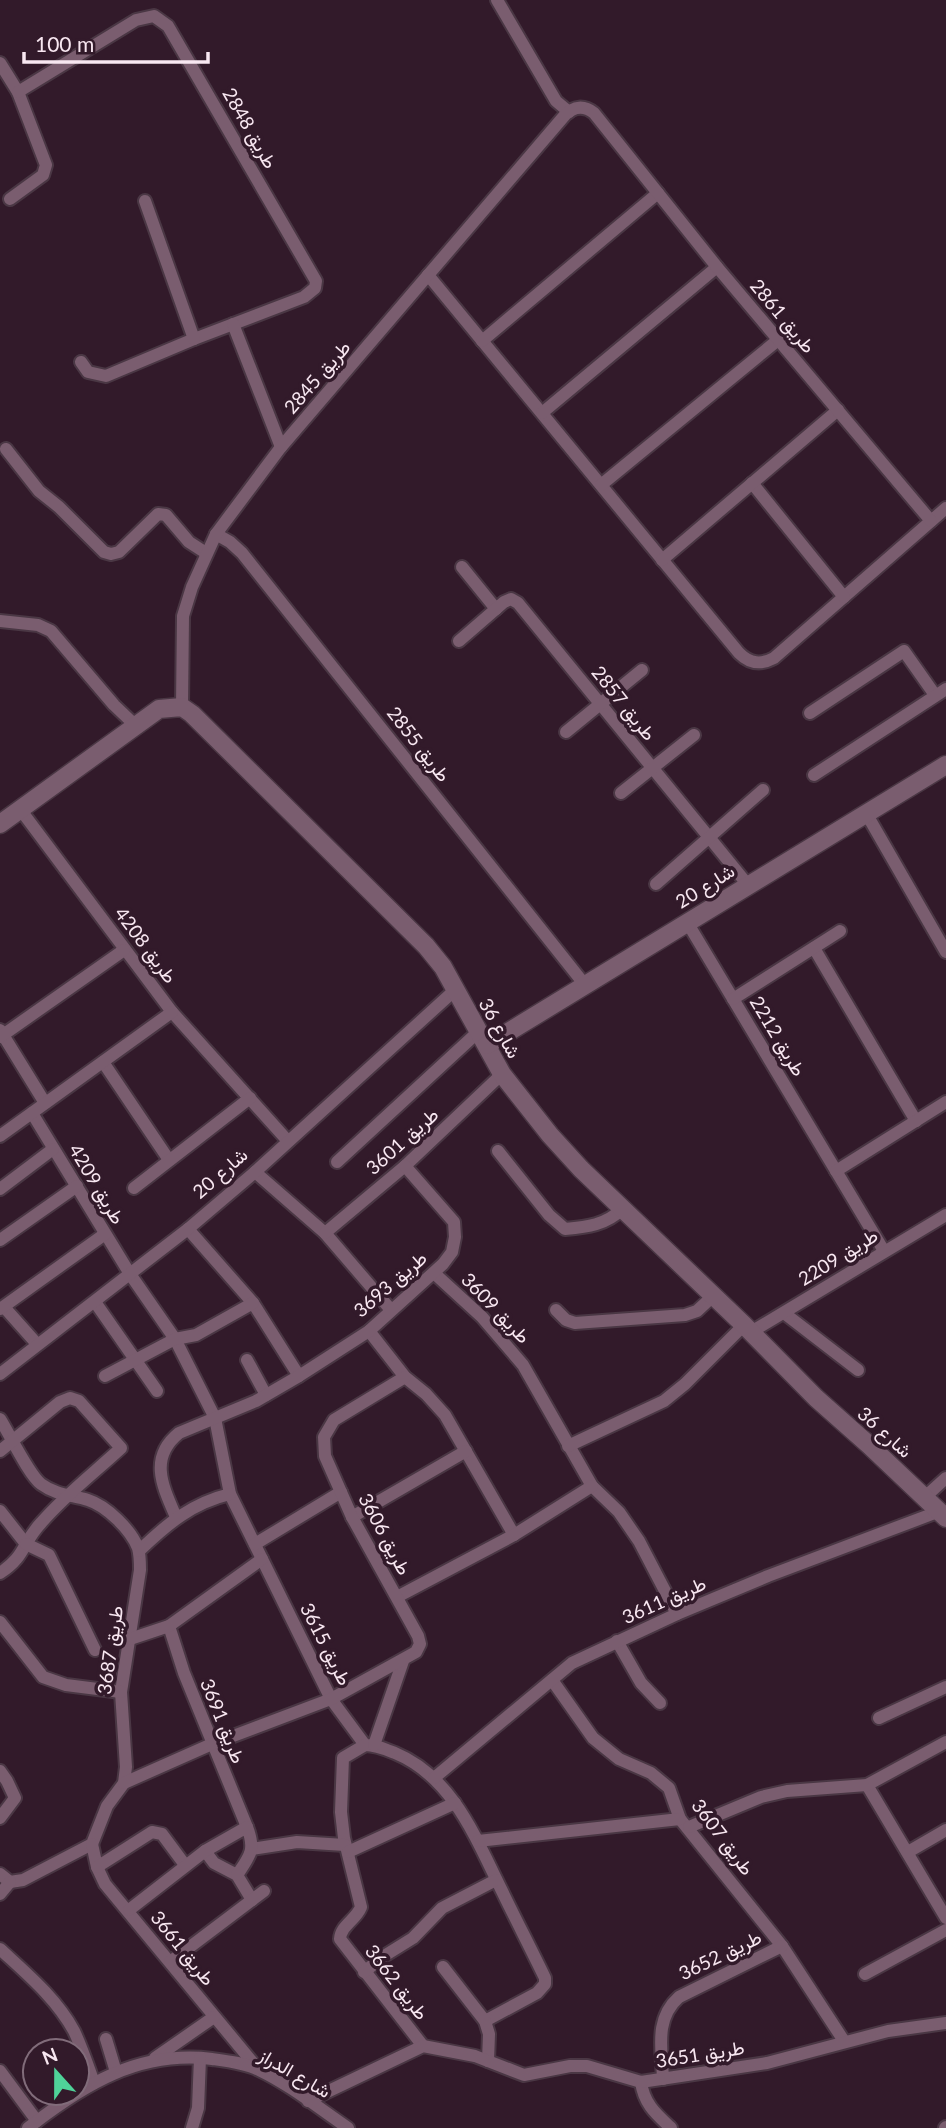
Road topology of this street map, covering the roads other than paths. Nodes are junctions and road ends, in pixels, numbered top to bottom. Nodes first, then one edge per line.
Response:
1 (498, 0) edge
2 (0, 63) edge
3 (18, 92) junction
4 (569, 112) junction
5 (658, 193) junction
6 (9, 200) dead end
7 (145, 201) dead end
8 (718, 267) junction
9 (428, 275) junction
10 (233, 324) junction
11 (194, 339) junction
12 (778, 340) junction
13 (482, 341) junction
14 (81, 362) dead end
15 (838, 410) junction
16 (542, 413) junction
17 (281, 447) junction
18 (6, 449) dead end
19 (752, 483) junction
20 (601, 485) junction
21 (946, 508) edge
22 (931, 521) junction
23 (216, 534) junction
24 (206, 553) junction
25 (662, 559) junction
26 (462, 567) dead end
27 (844, 597) junction
28 (496, 609) junction
29 (0, 621) edge
30 (459, 641) dead end
31 (642, 670) dead end
32 (941, 692) edge
33 (600, 705) junction
34 (181, 707) junction
35 (810, 713) dead end
36 (136, 726) junction
37 (566, 732) dead end
38 (694, 735) dead end
39 (946, 765) edge
40 (653, 768) junction
41 (814, 775) dead end
42 (763, 790) dead end
43 (621, 793) dead end
44 (20, 809) junction
45 (866, 813) junction
46 (0, 824) edge
47 (710, 837) junction
48 (656, 884) dead end
49 (748, 885) junction
50 (687, 922) junction
51 (840, 931) dead end
52 (814, 948) junction
53 (124, 950) junction
54 (946, 952) edge
55 (585, 985) junction
56 (455, 990) junction
57 (733, 999) junction
58 (172, 1012) junction
59 (1, 1034) edge
60 (482, 1039) junction
61 (103, 1062) junction
62 (502, 1074) junction
63 (250, 1098) junction
64 (946, 1102) edge
65 (46, 1103) junction
66 (33, 1113) junction
67 (916, 1121) junction
68 (0, 1136) edge
69 (287, 1140) junction
70 (53, 1149) junction
71 (498, 1151) dead end
72 (169, 1160) junction
73 (337, 1163) dead end
74 (405, 1166) junction
75 (836, 1171) junction
76 (255, 1172) junction
77 (78, 1186) junction
78 (134, 1188) dead end
79 (0, 1189) edge
80 (622, 1209) junction
81 (946, 1215) edge
82 (188, 1229) junction
83 (325, 1233) junction
84 (105, 1234) junction
85 (0, 1240) edge
86 (884, 1251) junction
87 (434, 1273) junction
88 (130, 1275) junction
89 (713, 1296) junction
90 (95, 1302) junction
91 (253, 1303) junction
92 (2, 1308) edge
93 (391, 1310) junction
94 (556, 1310) dead end
95 (784, 1313) junction
96 (748, 1329) junction
97 (369, 1331) junction
98 (175, 1339) junction
99 (37, 1344) junction
100 (247, 1360) dead end
101 (134, 1361) junction
102 (858, 1370) dead end
103 (0, 1374) edge
104 (105, 1376) dead end
105 (299, 1376) junction
106 (405, 1377) junction
107 (157, 1391) dead end
108 (265, 1395) junction
109 (215, 1418) junction
110 (0, 1419) edge
111 (13, 1440) junction
112 (568, 1446) junction
113 (0, 1451) edge
114 (466, 1451) junction
115 (946, 1478) edge
116 (592, 1486) junction
117 (341, 1492) junction
118 (230, 1494) junction
119 (65, 1496) junction
120 (925, 1497) junction
121 (0, 1511) edge
122 (943, 1515) edge
123 (176, 1517) junction
124 (352, 1517) junction
125 (514, 1535) junction
126 (26, 1544) junction
127 (255, 1544) junction
128 (139, 1551) junction
129 (262, 1559) junction
130 (0, 1573) edge
131 (397, 1597) junction
132 (677, 1614) junction
133 (0, 1622) edge
134 (169, 1626) junction
135 (130, 1639) junction
136 (617, 1642) junction
137 (95, 1650) dead end
138 (403, 1661) junction
139 (552, 1680) junction
140 (946, 1686) edge
141 (121, 1692) junction
142 (331, 1699) junction
143 (660, 1703) dead end
144 (879, 1718) dead end
145 (212, 1744) junction
146 (369, 1745) junction
147 (944, 1748) edge
148 (0, 1771) edge
149 (434, 1778) junction
150 (124, 1783) junction
151 (867, 1785) junction
152 (455, 1803) junction
153 (0, 1818) edge
154 (685, 1823) junction
155 (247, 1827) junction
156 (946, 1830) edge
157 (478, 1841) junction
158 (92, 1844) junction
159 (346, 1848) junction
160 (252, 1849) junction
161 (205, 1852) junction
162 (908, 1852) junction
163 (185, 1865) junction
164 (97, 1867) junction
165 (237, 1875) junction
166 (5, 1878) edge
167 (496, 1880) junction
168 (264, 1891) dead end
169 (0, 1894) edge
170 (252, 1900) junction
171 (129, 1910) junction
172 (946, 1919) edge
173 (946, 1930) edge
174 (782, 1946) junction
175 (0, 1949) edge
176 (170, 1962) junction
177 (443, 1967) dead end
178 (364, 1972) junction
179 (865, 1974) dead end
180 (214, 2017) junction
181 (485, 2021) junction
182 (946, 2023) edge
183 (106, 2039) dead end
184 (844, 2041) junction
185 (423, 2046) junction
186 (200, 2058) junction
187 (152, 2061) junction
188 (488, 2061) junction
189 (258, 2069) junction
190 (0, 2071) edge
191 (116, 2071) junction
192 (663, 2079) junction
193 (641, 2082) junction
194 (94, 2083) junction
195 (308, 2101) junction
196 (31, 2126) edge
197 (191, 2128) edge
198 (348, 2128) edge
199 (671, 2128) edge

1 - 4 street
2 - 3 street
3 - 6 street
3 - 10 street, طريق 2848
4 - 5 street, طريق 2861
4 - 9 street, طريق 2845
5 - 8 street, طريق 2861
5 - 13 street
7 - 11 street
8 - 12 street, طريق 2861
8 - 16 street
9 - 13 street
9 - 17 street, طريق 2845
10 - 11 street, طريق 2848
10 - 17 street
11 - 14 street, طريق 2848
12 - 15 street, طريق 2861
12 - 20 street
13 - 16 street
15 - 19 street
15 - 22 street, طريق 2861
16 - 20 street
17 - 23 street, طريق 2845
18 - 24 street
19 - 25 street
19 - 27 street
20 - 25 street
21 - 22 street
22 - 27 street
23 - 24 street, طريق 2845
23 - 55 street, طريق 2855
24 - 34 street, طريق 2845
25 - 27 street
26 - 28 street
28 - 30 street
28 - 33 street, طريق 2857
29 - 36 street
31 - 33 street
32 - 35 street
32 - 41 street
33 - 37 street
33 - 40 street, طريق 2857
34 - 36 street
34 - 56 street, شارع 36
36 - 44 street
38 - 40 street
39 - 45 street, شارع 20
40 - 43 street
40 - 47 street, طريق 2857
42 - 47 street
44 - 46 street
44 - 53 street, طريق 4208
45 - 49 street, شارع 20
45 - 54 street
47 - 48 street
47 - 49 street, طريق 2857
49 - 50 street, شارع 20
50 - 55 street, شارع 20
50 - 57 street, طريق 2212
51 - 52 street
52 - 57 street
52 - 67 street
53 - 58 street, طريق 4208
53 - 59 street
55 - 60 street, شارع 20
56 - 60 street, شارع 36
56 - 69 street, شارع 20
57 - 75 street, طريق 2212
58 - 61 street
58 - 63 street, طريق 4208
59 - 65 street
60 - 62 street, شارع 36
60 - 73 street
61 - 65 street
61 - 72 street
62 - 74 street, طريق 3601
62 - 80 street, شارع 36
63 - 69 street, طريق 4208
63 - 72 street
64 - 67 street
65 - 66 street
66 - 68 street
66 - 70 street, طريق 4209
67 - 75 street
69 - 76 street, شارع 20
70 - 77 street, طريق 4209
70 - 79 street
71 - 80 street
72 - 78 street
74 - 83 street, طريق 3601
74 - 87 street, طريق 3693
75 - 86 street, طريق 2212
76 - 82 street, شارع 20
76 - 83 street
77 - 84 street, طريق 4209
77 - 85 street
80 - 89 street, شارع 36
81 - 86 street, طريق 2209
82 - 88 street, شارع 20
82 - 91 street
83 - 93 street
84 - 88 street, طريق 4209
84 - 92 street
86 - 95 street, طريق 2209
87 - 93 street, طريق 3693
87 - 112 street, طريق 3609
88 - 90 street, شارع 20
88 - 98 street, طريق 3615
89 - 94 street
89 - 96 street, شارع 36
90 - 99 street, شارع 20
90 - 101 street
91 - 98 street
91 - 105 street
92 - 99 street
93 - 97 street, طريق 3693
95 - 96 street, طريق 2209
95 - 102 street
96 - 112 street
96 - 120 street, شارع 36
97 - 105 street, طريق 3693
97 - 106 street
98 - 101 street
98 - 109 street, طريق 3615
99 - 103 street, شارع 20
100 - 108 street
101 - 104 street
101 - 107 street
105 - 108 street, طريق 3693
106 - 114 street
106 - 117 street, طريق 3606
108 - 109 street, طريق 3693
109 - 118 street, طريق 3615
109 - 123 street
110 - 111 street
111 - 113 street
111 - 119 street
111 - 119 street
112 - 116 street, طريق 3609
114 - 124 street
114 - 125 street
115 - 120 street
116 - 125 street
116 - 132 street, طريق 3609
117 - 124 street, طريق 3606
117 - 127 street
118 - 123 street
118 - 127 street, طريق 3615
119 - 126 street
119 - 128 street
120 - 122 street, شارع 36
121 - 126 street
122 - 132 street, طريق 3611
123 - 128 street
124 - 131 street, طريق 3606
125 - 131 street
126 - 130 street
126 - 137 street
127 - 129 street, طريق 3615
128 - 135 street, طريق 3687
129 - 134 street
129 - 142 street, طريق 3615
131 - 138 street, طريق 3606
132 - 136 street, طريق 3611
133 - 141 street
134 - 135 street
134 - 145 street, طريق 3691
135 - 141 street, طريق 3687
136 - 139 street, طريق 3611
136 - 143 street
138 - 142 street
138 - 146 street
139 - 149 street, طريق 3611
139 - 154 street, طريق 3607
140 - 144 street
141 - 150 street, طريق 3687
142 - 145 street
142 - 146 street, طريق 3615
145 - 150 street
145 - 155 street, طريق 3691
146 - 149 street, طريق 3615
146 - 159 street
147 - 151 street
148 - 153 street
149 - 152 street, طريق 3615
150 - 158 street
151 - 154 street
151 - 162 street
152 - 157 street, طريق 3615
152 - 159 street
154 - 157 street
154 - 174 street, طريق 3607
155 - 160 street, طريق 3691
155 - 161 street
156 - 162 street
157 - 167 street, طريق 3615
158 - 164 street, طريق 3661
158 - 166 street
159 - 160 street
159 - 178 street, طريق 3662
160 - 165 street
161 - 163 street
161 - 165 street
162 - 172 street
163 - 164 street
163 - 171 street
164 - 171 street, طريق 3661
165 - 170 street
166 - 169 street
167 - 178 street
167 - 181 street, طريق 3615
168 - 170 street
170 - 176 street
171 - 176 street, طريق 3661
173 - 179 street
174 - 184 street, طريق 3607
174 - 192 street, طريق 3652
175 - 194 street
176 - 180 street, طريق 3661
177 - 181 street
178 - 185 street, طريق 3662
180 - 187 street
180 - 189 street, طريق 3661
181 - 188 street
182 - 184 street, طريق 3651
183 - 191 street
184 - 192 street, طريق 3651
185 - 188 street, طريق 3651
185 - 195 street
186 - 187 street, شارع الدراز
186 - 189 street, شارع الدراز
186 - 197 street
187 - 191 street, شارع الدراز
188 - 193 street, طريق 3651
189 - 195 street, شارع الدراز
190 - 196 street
191 - 194 street, شارع الدراز
192 - 193 street, طريق 3651
193 - 199 street
194 - 196 street, شارع الدراز
195 - 198 street, شارع الدراز

